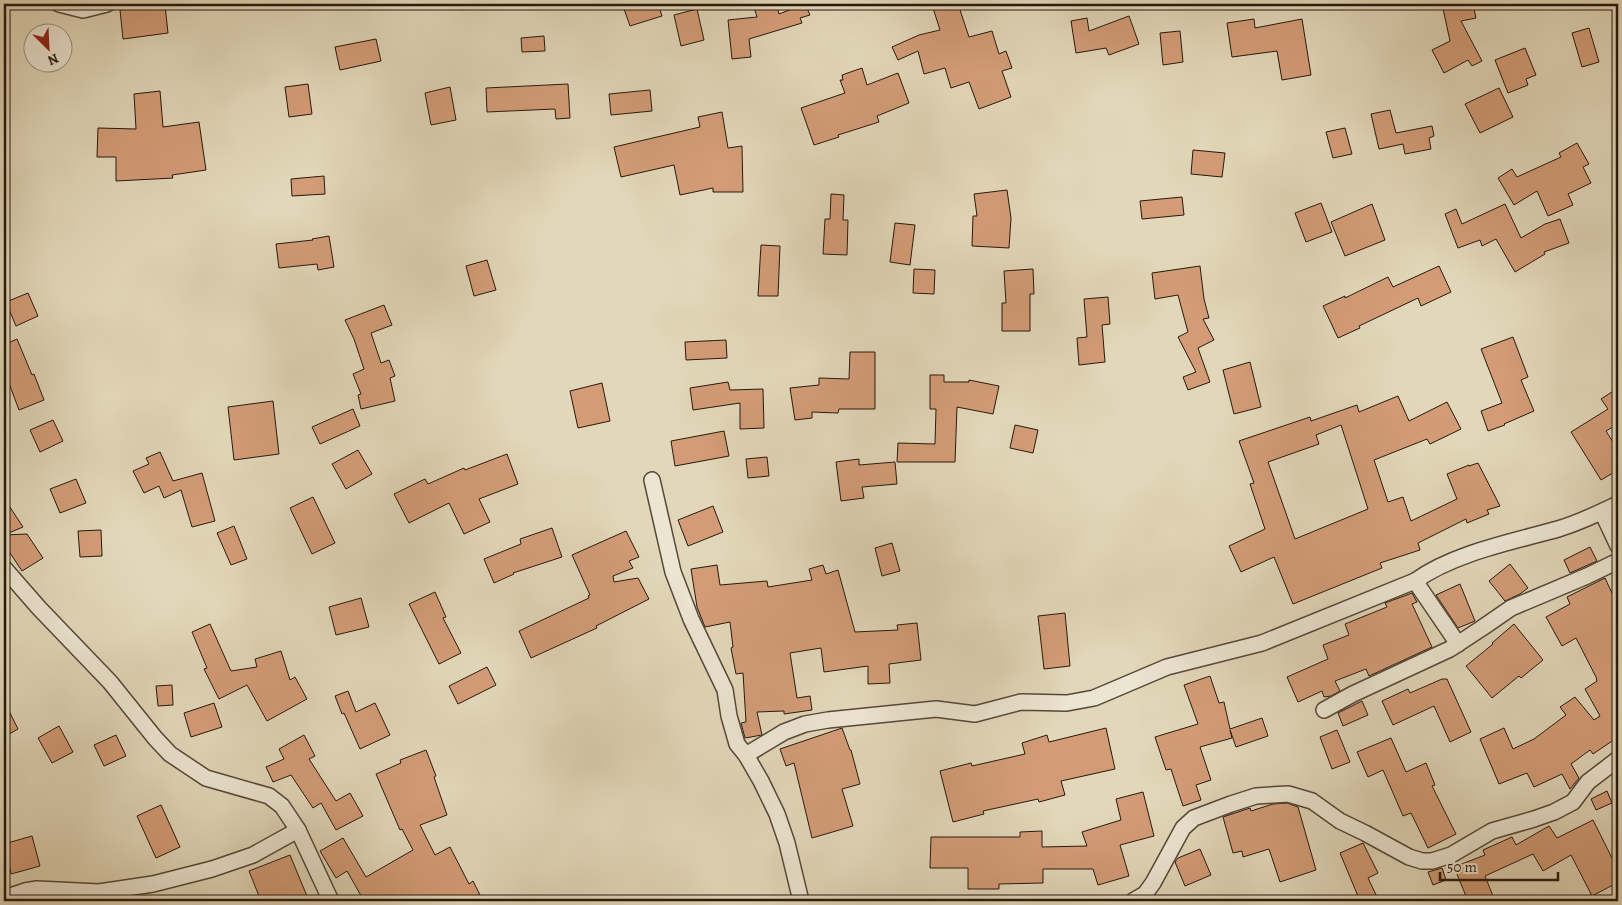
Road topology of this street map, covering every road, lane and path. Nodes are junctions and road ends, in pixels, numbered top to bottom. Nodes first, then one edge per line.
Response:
1 (59, 4) edge
2 (107, 4) edge
3 (652, 480) dead end
4 (1618, 504) edge
5 (1602, 512) junction
6 (1618, 546) edge
7 (1618, 561) edge
8 (4, 568) edge
9 (1416, 581) junction
10 (1458, 644) junction
11 (1324, 710) dead end
12 (746, 755) junction
13 (1618, 759) edge
14 (298, 830) junction
15 (4, 898) edge
16 (331, 901) edge
17 (802, 901) edge
18 (1133, 901) edge

1 - 2 street
3 - 12 street
4 - 5 street
5 - 6 street
5 - 9 street
7 - 10 street
8 - 14 street
9 - 10 street
9 - 12 street
10 - 11 street
12 - 17 street
13 - 18 street
14 - 15 street
14 - 16 street

